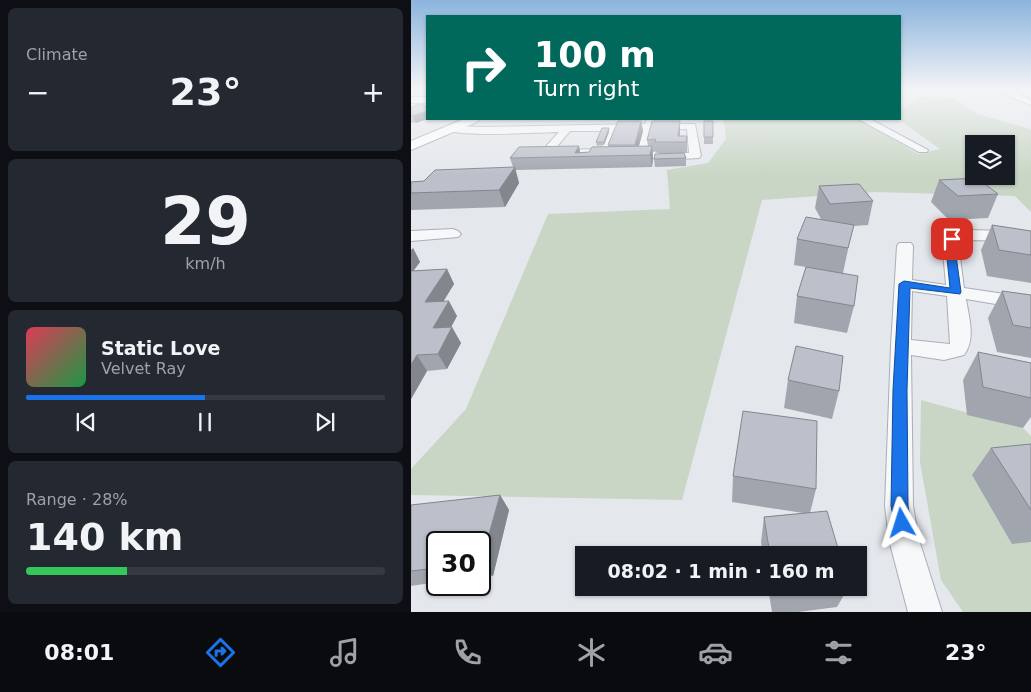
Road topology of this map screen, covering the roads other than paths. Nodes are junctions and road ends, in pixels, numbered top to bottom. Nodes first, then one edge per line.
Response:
1 (471, 120) edge
2 (865, 120) edge
3 (681, 122) edge
4 (634, 123) edge
5 (650, 123) edge
6 (667, 123) edge
7 (617, 127) junction
8 (568, 128) junction
9 (451, 129) junction
10 (411, 146) edge
11 (923, 150) dead end
12 (453, 234) dead end
13 (411, 236) edge
14 (1029, 236) edge
15 (905, 246) dead end
16 (904, 284) junction
17 (956, 292) junction
18 (1031, 304) edge
19 (901, 346) junction
20 (925, 612) edge

1 - 9 main road
2 - 11 lane
3 - 5 street
3 - 6 street
4 - 5 street
4 - 7 street
5 - 6 street
7 - 8 street
7 - 8 street
8 - 9 street
9 - 10 main road
12 - 13 street
14 - 17 street
15 - 16 street
16 - 17 street
16 - 19 street
17 - 18 street
17 - 19 street
19 - 20 street

